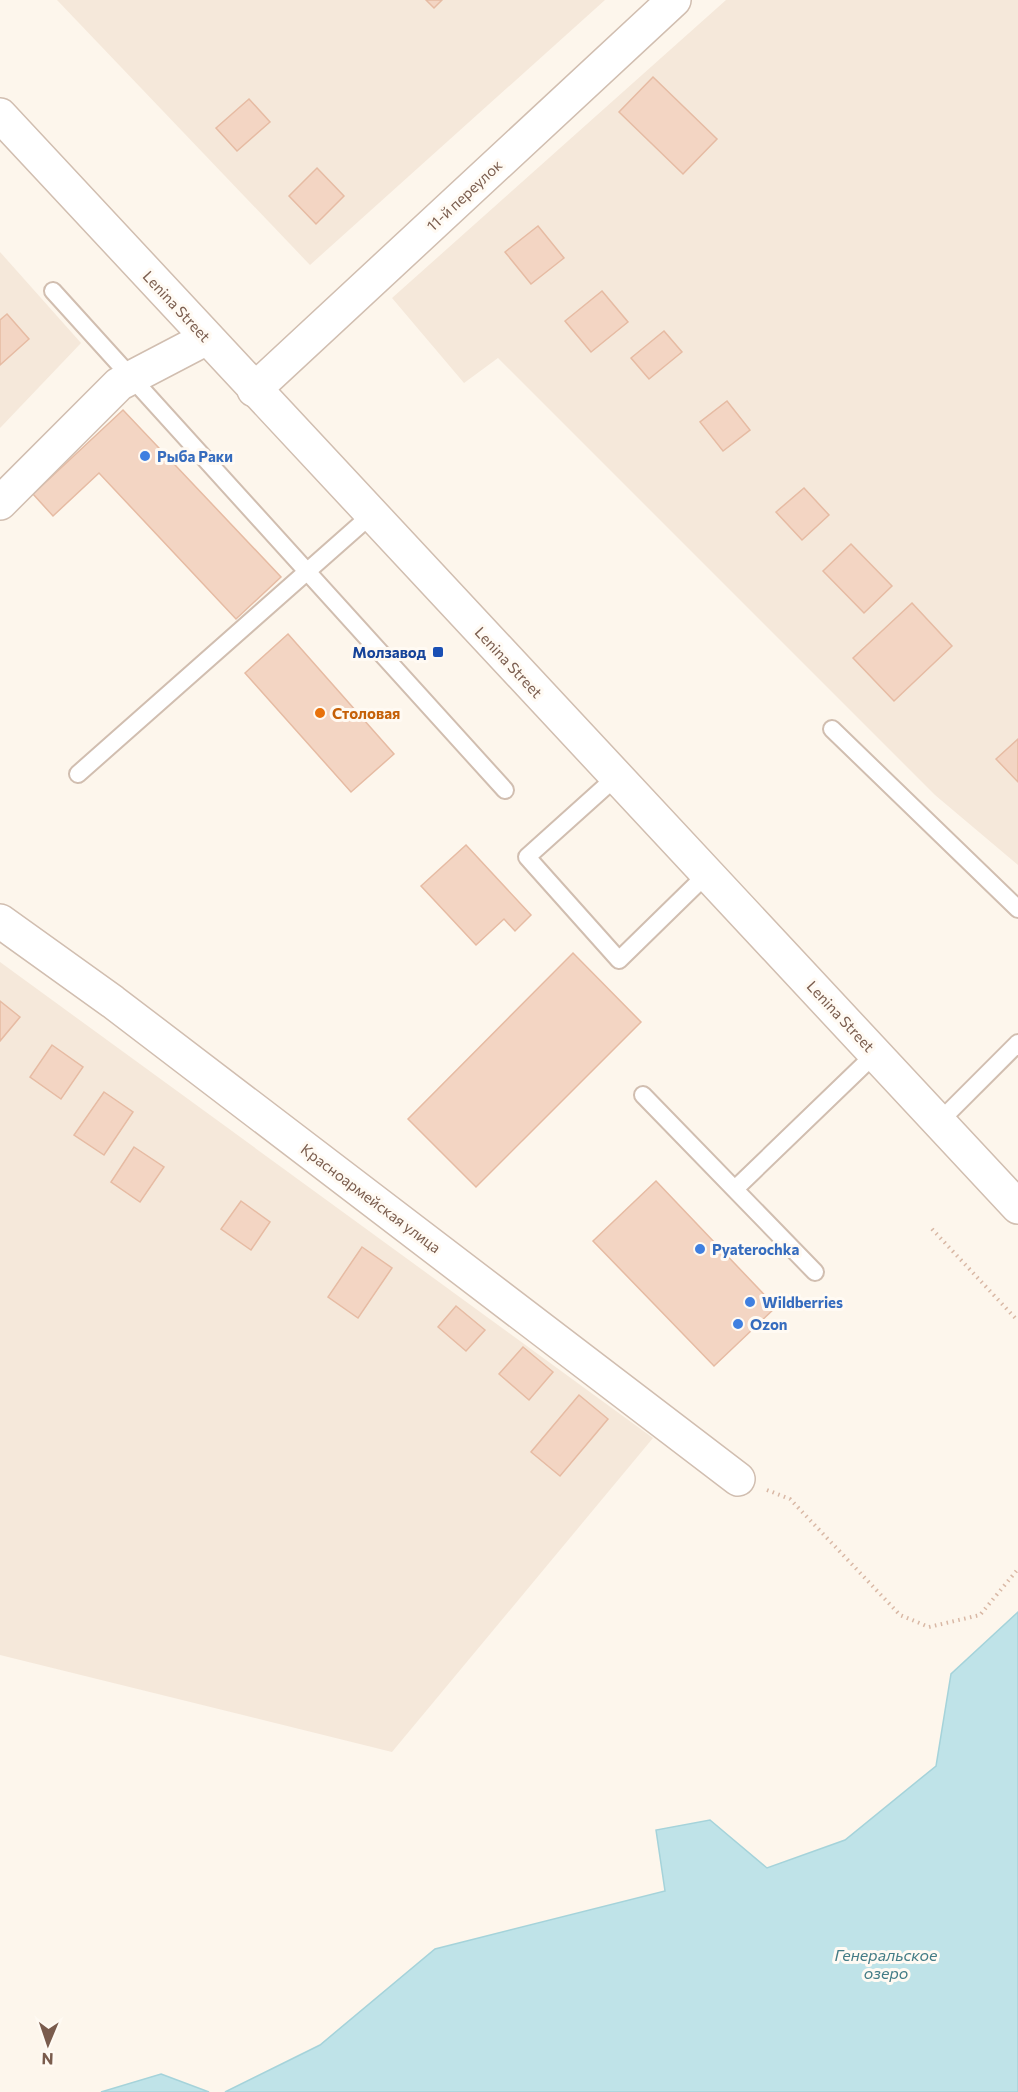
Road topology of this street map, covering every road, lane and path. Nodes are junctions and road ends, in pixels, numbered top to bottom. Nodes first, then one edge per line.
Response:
1 (674, 0) edge
2 (0, 115) edge
3 (53, 291) dead end
4 (207, 338) junction
5 (131, 378) junction
6 (254, 390) junction
7 (0, 503) edge
8 (371, 515) junction
9 (307, 572) junction
10 (832, 729) dead end
11 (78, 774) dead end
12 (616, 777) junction
13 (505, 790) dead end
14 (707, 874) junction
15 (1018, 909) edge
16 (0, 921) edge
17 (1018, 1043) edge
18 (875, 1054) junction
19 (643, 1095) dead end
20 (939, 1122) junction
21 (735, 1189) junction
22 (1018, 1207) edge
23 (932, 1229) dead end
24 (815, 1272) dead end
25 (1018, 1321) edge
26 (738, 1479) joint
27 (1018, 1569) edge

1 - 6 street, 11-й переулок
2 - 4 street, Lenina Street
3 - 5 lane
4 - 5 street
4 - 6 street, Lenina Street
5 - 7 street
5 - 9 lane
6 - 8 street, Lenina Street
8 - 9 lane
8 - 12 street, Lenina Street
9 - 11 lane
9 - 13 lane
10 - 15 lane
12 - 14 street, Lenina Street
12 - 14 lane
14 - 18 street, Lenina Street
16 - 26 street, Красноармейская улица
17 - 20 lane
18 - 20 street, Lenina Street
18 - 21 lane
19 - 21 lane
20 - 22 street, Lenina Street
21 - 24 lane
23 - 25 path
26 - 27 path

